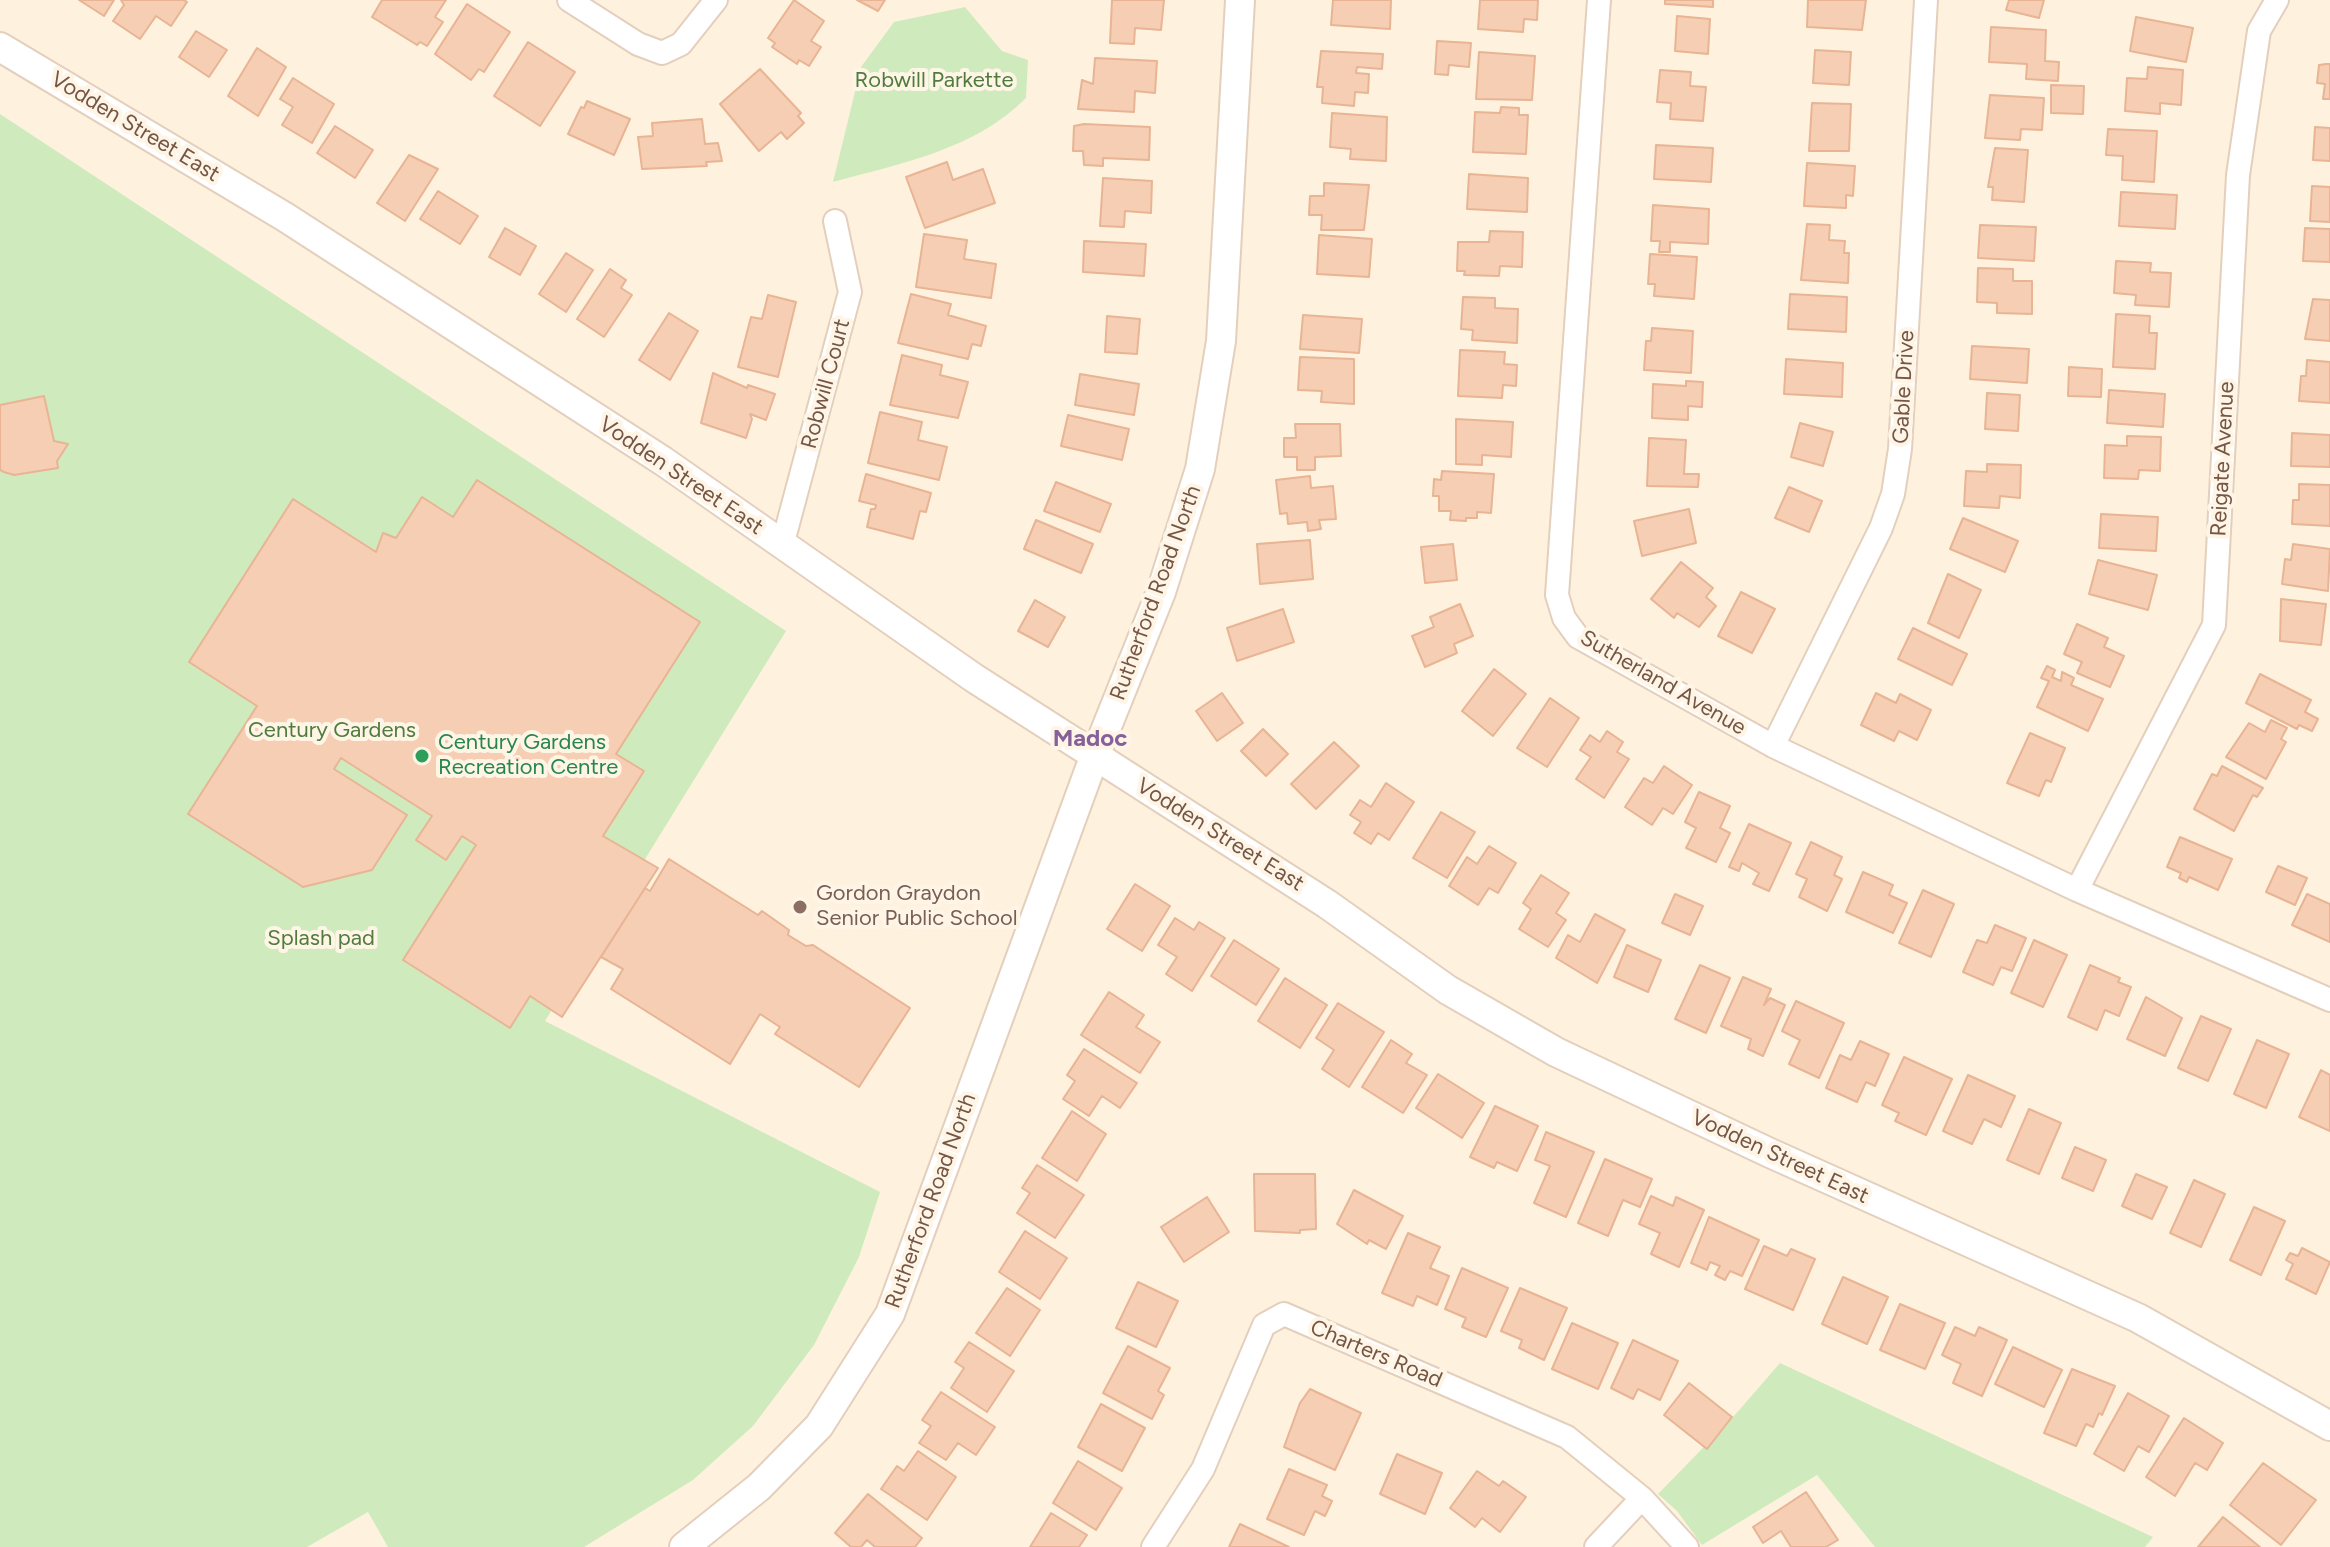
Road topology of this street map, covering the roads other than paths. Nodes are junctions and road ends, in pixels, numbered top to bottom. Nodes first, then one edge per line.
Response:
1 (569, 0) edge
2 (716, 0) edge
3 (1240, 0) edge
4 (1599, 0) edge
5 (1926, 0) edge
6 (2277, 0) edge
7 (0, 47) edge
8 (835, 221) dead end
9 (782, 546) junction
10 (1773, 746) junction
11 (1097, 757) junction
12 (2077, 890) junction
13 (2330, 1000) edge
14 (2330, 1426) edge
15 (1642, 1498) junction
16 (684, 1547) edge
17 (1153, 1547) edge
18 (1596, 1547) edge
19 (1687, 1547) edge

1 - 2 street
3 - 11 street, Rutherford Road North
4 - 10 street, Sutherland Avenue
5 - 10 street, Gable Drive
6 - 12 street, Reigate Avenue
7 - 9 street, Vodden Street East
8 - 9 street, Robwill Court
9 - 11 street, Vodden Street East
10 - 12 street, Sutherland Avenue
11 - 14 street, Vodden Street East
11 - 16 street, Rutherford Road North
12 - 13 street, Sutherland Avenue
15 - 17 street, Charters Road
15 - 18 street
15 - 19 street, Charters Road

